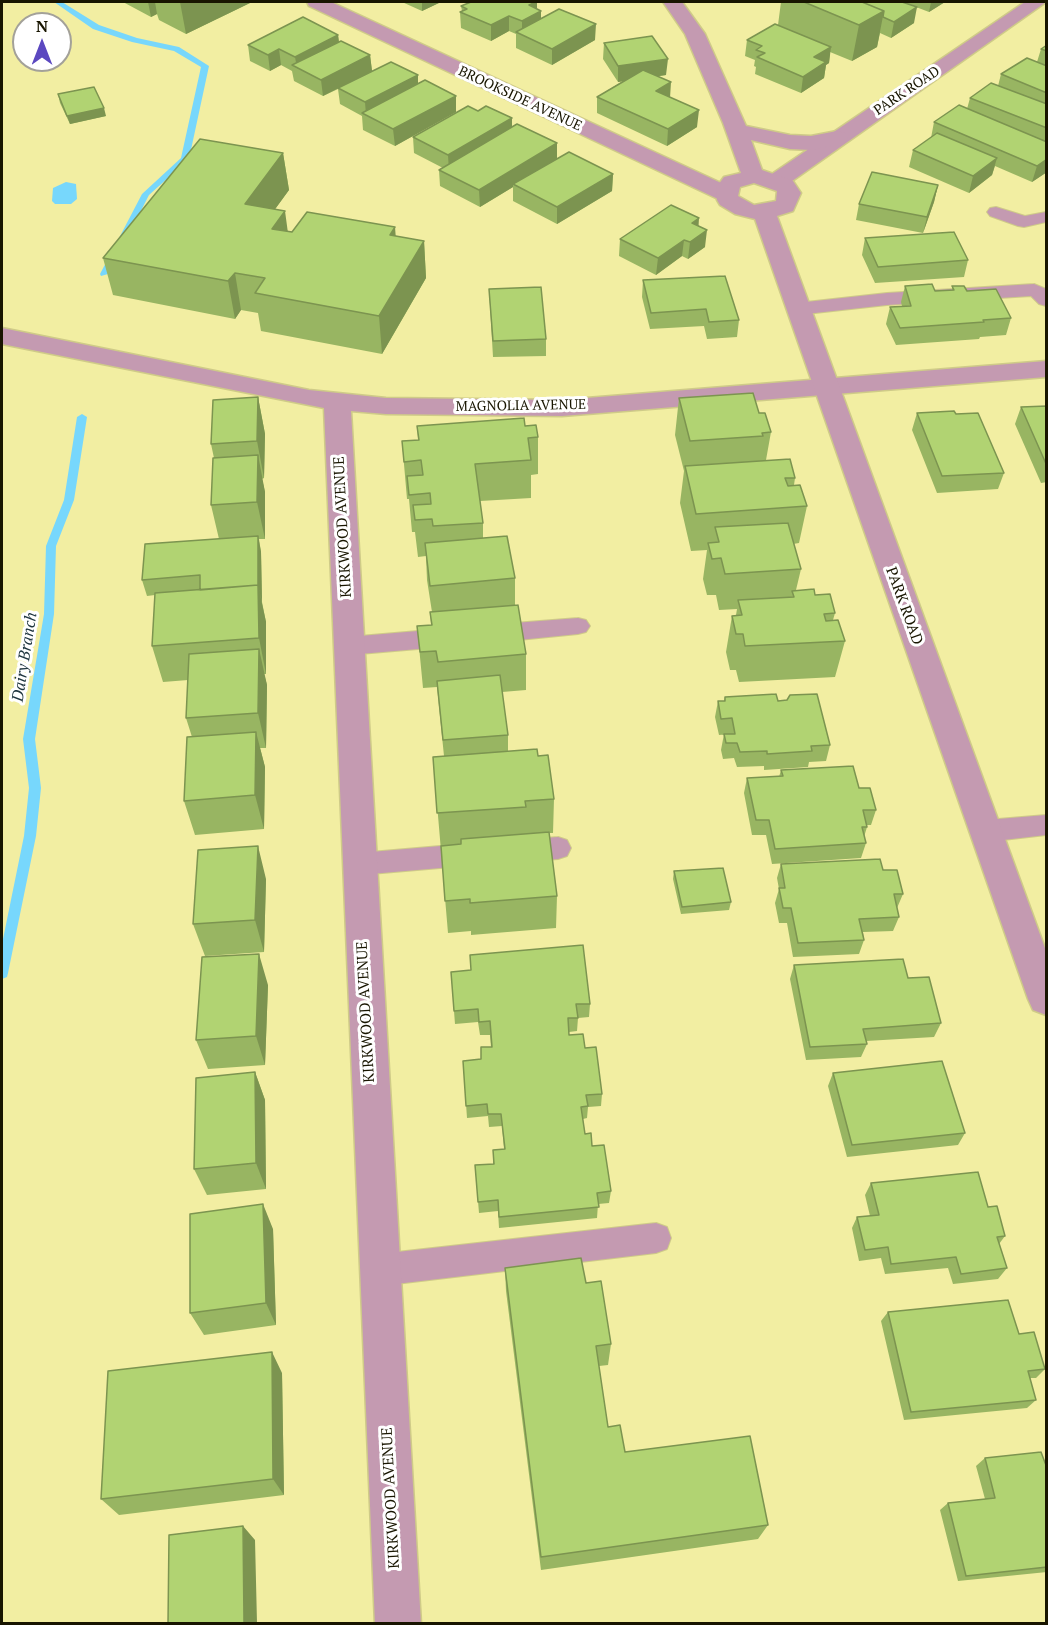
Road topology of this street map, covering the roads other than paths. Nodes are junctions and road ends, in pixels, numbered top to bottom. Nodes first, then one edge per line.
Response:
1 (316, 2) edge
2 (673, 2) edge
3 (1037, 2) edge
4 (736, 130) junction
5 (837, 138) junction
6 (753, 176) junction
7 (777, 181) junction
8 (726, 194) junction
9 (764, 212) junction
10 (996, 212) dead end
11 (1047, 217) edge
12 (1040, 295) edge
13 (794, 302) junction
14 (2, 336) edge
15 (1047, 369) edge
16 (825, 386) junction
17 (336, 401) junction
18 (578, 626) dead end
19 (348, 646) junction
20 (1047, 825) edge
21 (986, 831) junction
22 (558, 848) dead end
23 (359, 864) junction
24 (1047, 999) edge
25 (656, 1239) dead end
26 (379, 1270) junction
27 (398, 1623) edge

1 - 8 street, BROOKSIDE AVENUE
2 - 4 street
3 - 5 street, PARK ROAD
4 - 5 street
4 - 6 street
5 - 7 street, PARK ROAD
6 - 7 street
6 - 8 street
7 - 9 street
8 - 9 street
9 - 13 street, PARK ROAD
10 - 11 lane
12 - 13 lane
13 - 16 street, PARK ROAD
14 - 17 street, MAGNOLIA AVENUE
15 - 16 street, MAGNOLIA AVENUE
16 - 17 street, MAGNOLIA AVENUE
16 - 21 street, PARK ROAD
17 - 19 street, KIRKWOOD AVENUE
18 - 19 lane
19 - 23 street, KIRKWOOD AVENUE
20 - 21 lane
21 - 24 street, PARK ROAD
22 - 23 lane
23 - 26 street, KIRKWOOD AVENUE
25 - 26 lane
26 - 27 street, KIRKWOOD AVENUE

